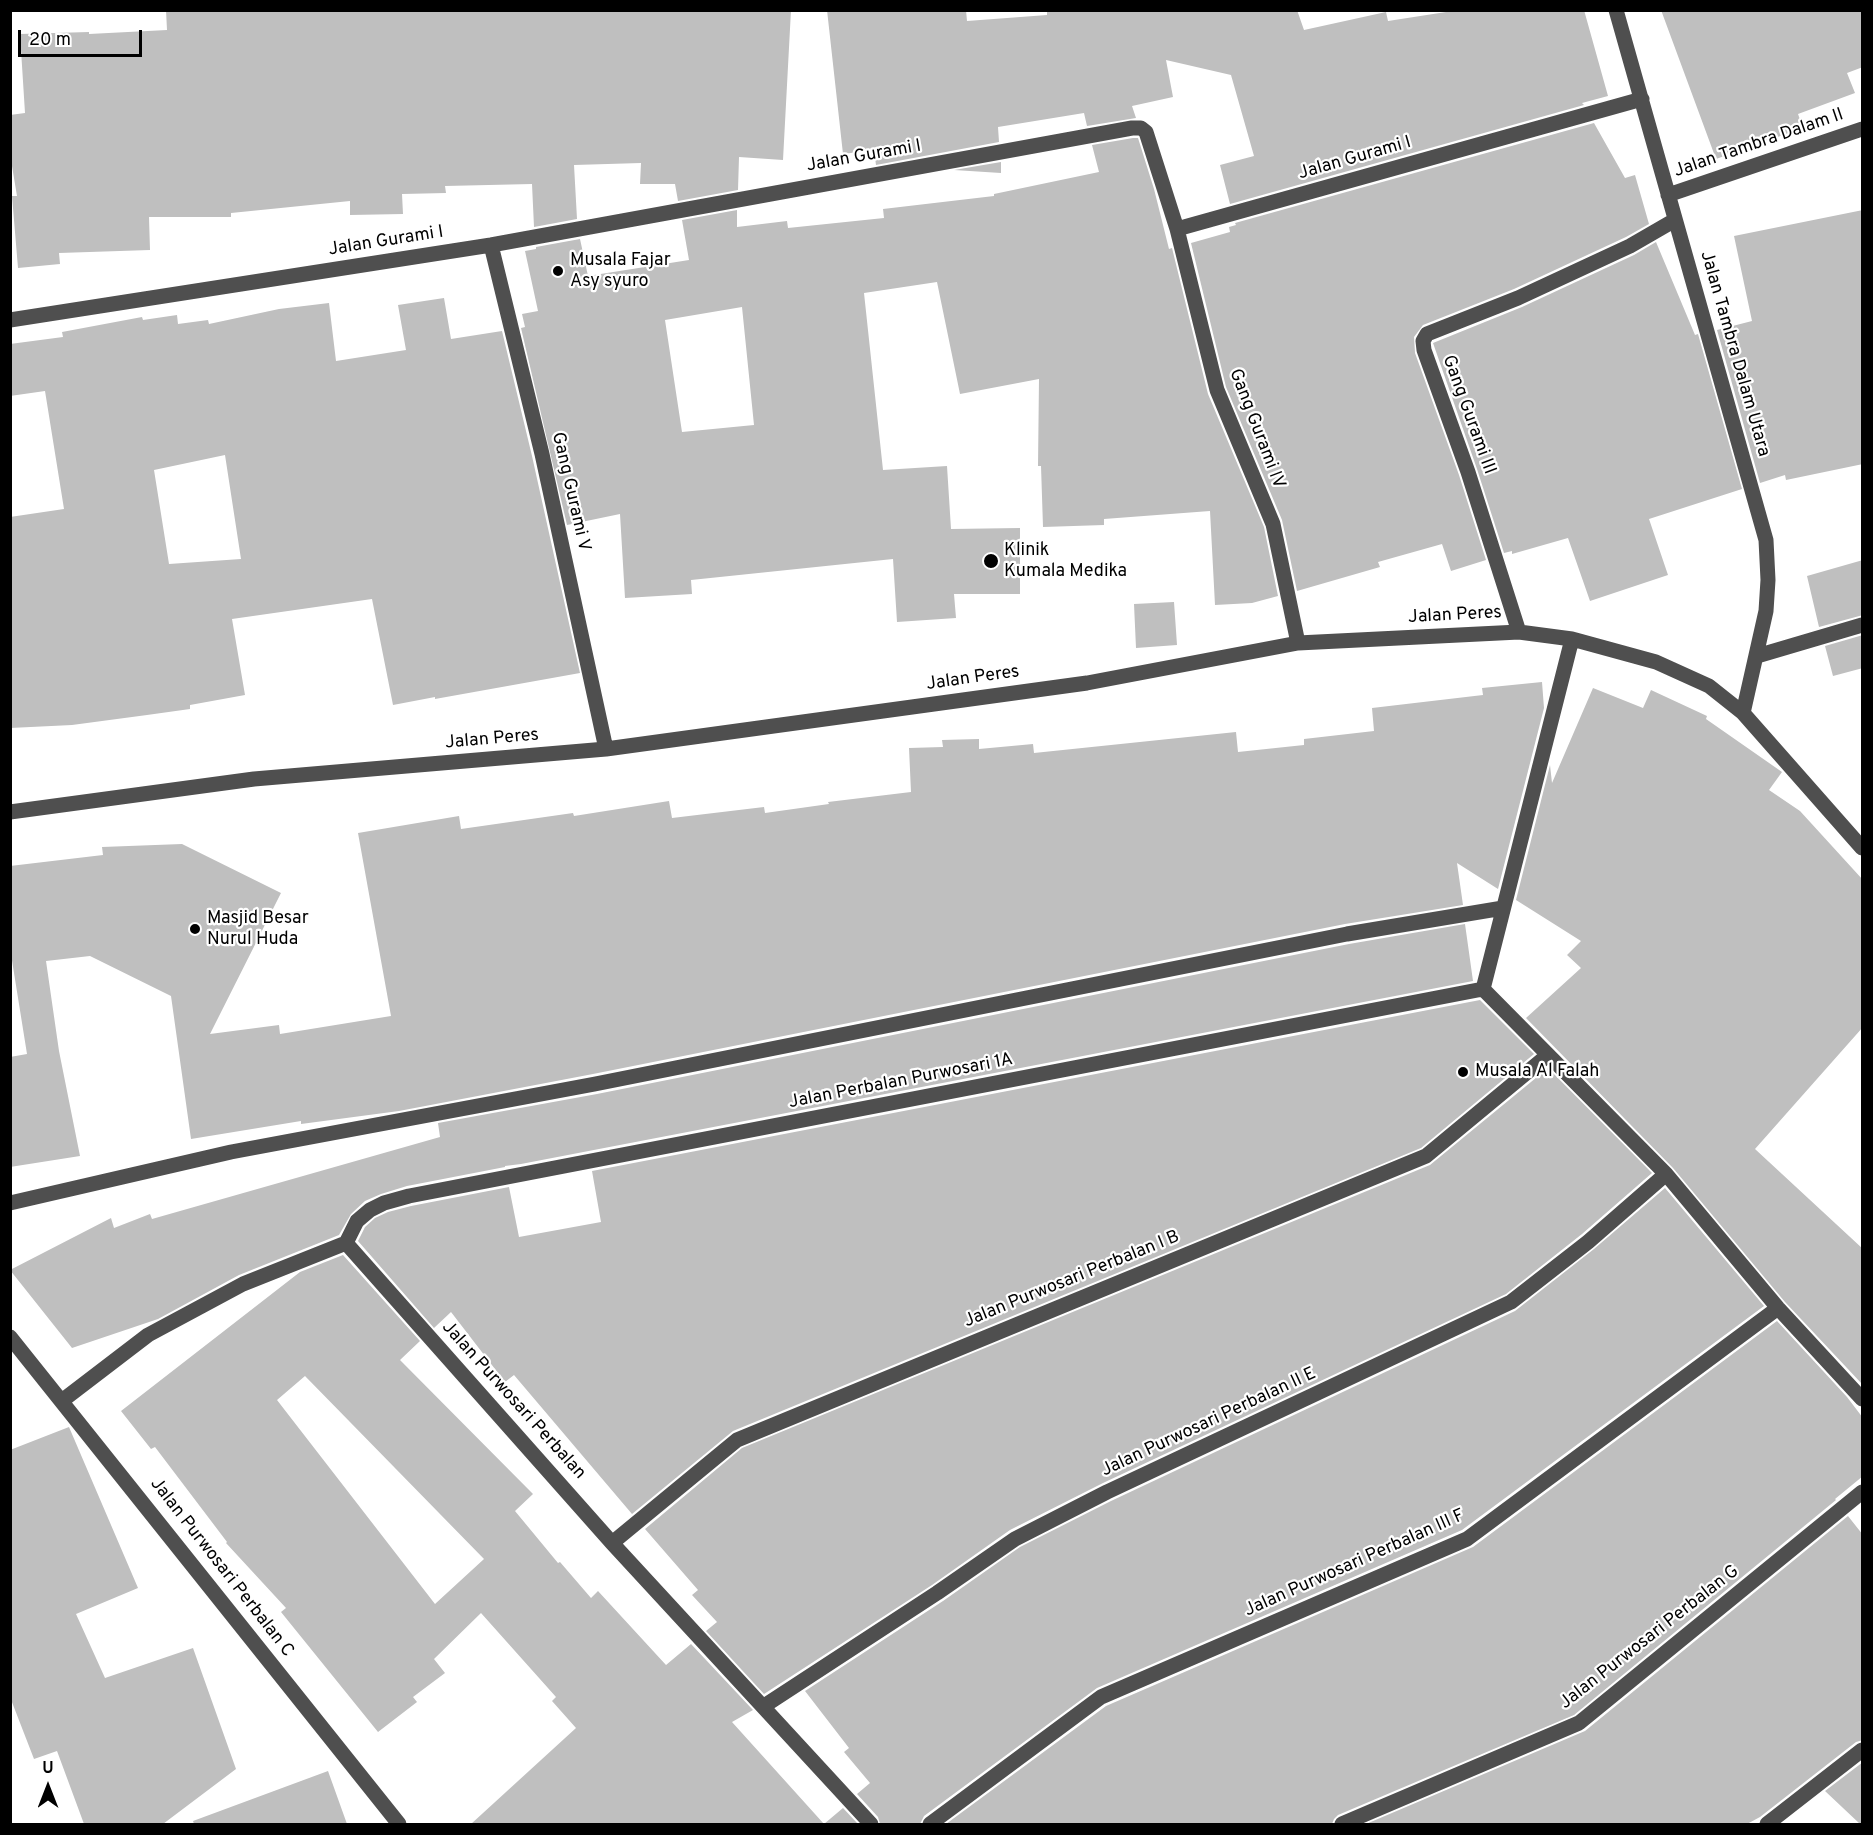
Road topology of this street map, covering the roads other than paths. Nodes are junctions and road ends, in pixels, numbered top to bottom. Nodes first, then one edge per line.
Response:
1 (1616, 10) edge
2 (1642, 99) junction
3 (1863, 129) edge
4 (1668, 195) junction
5 (1675, 220) junction
6 (1177, 229) junction
7 (491, 245) junction
8 (10, 320) edge
9 (1863, 625) edge
10 (1519, 632) junction
11 (1572, 639) junction
12 (1298, 643) junction
13 (1757, 656) junction
14 (1743, 712) junction
15 (606, 749) junction
16 (10, 812) edge
17 (1856, 829) edge
18 (1863, 848) edge
19 (1503, 908) junction
20 (1483, 989) junction
21 (1548, 1055) junction
22 (1666, 1174) junction
23 (10, 1203) edge
24 (346, 1244) junction
25 (1778, 1308) junction
26 (10, 1337) edge
27 (1863, 1399) edge
28 (63, 1400) junction
29 (1863, 1492) edge
30 (612, 1543) junction
31 (764, 1706) junction
32 (1863, 1750) edge
33 (399, 1824) edge
34 (871, 1824) edge
35 (930, 1824) edge
36 (1342, 1824) edge
37 (1767, 1824) edge

1 - 2 street, Jalan Tambra Dalam Utara
2 - 4 street, Jalan Tambra Dalam Utara
2 - 6 street, Jalan Gurami I
3 - 4 street, Jalan Tambra Dalam II
4 - 5 street, Jalan Tambra Dalam Utara
5 - 10 street, Gang Gurami III
5 - 13 street, Jalan Tambra Dalam Utara
6 - 7 street, Jalan Gurami I
6 - 12 street, Gang Gurami IV
7 - 8 street, Jalan Gurami I
7 - 15 street, Gang Gurami V
9 - 13 street
10 - 11 street, Jalan Peres
10 - 12 street, Jalan Peres
11 - 14 street, Jalan Peres
11 - 19 street
12 - 15 street, Jalan Peres
13 - 14 street, Jalan Tambra Dalam Utara
14 - 17 street, Jalan Peres
15 - 16 street, Jalan Peres
17 - 18 street, Jalan Peres
19 - 20 street
19 - 23 street
20 - 21 street
20 - 24 street, Jalan Perbalan Purwosari 1A
21 - 22 street
21 - 30 street, Jalan Purwosari Perbalan I B
22 - 25 street
22 - 31 street, Jalan Purwosari Perbalan II E
24 - 28 street
24 - 30 street, Jalan Purwosari Perbalan
25 - 27 street
25 - 35 street, Jalan Purwosari Perbalan III F
26 - 28 street, Jalan Purwosari Perbalan C
28 - 33 street, Jalan Purwosari Perbalan C
29 - 36 street, Jalan Purwosari Perbalan G
30 - 31 street, Jalan Purwosari Perbalan
31 - 34 street, Jalan Purwosari Perbalan
32 - 37 street

